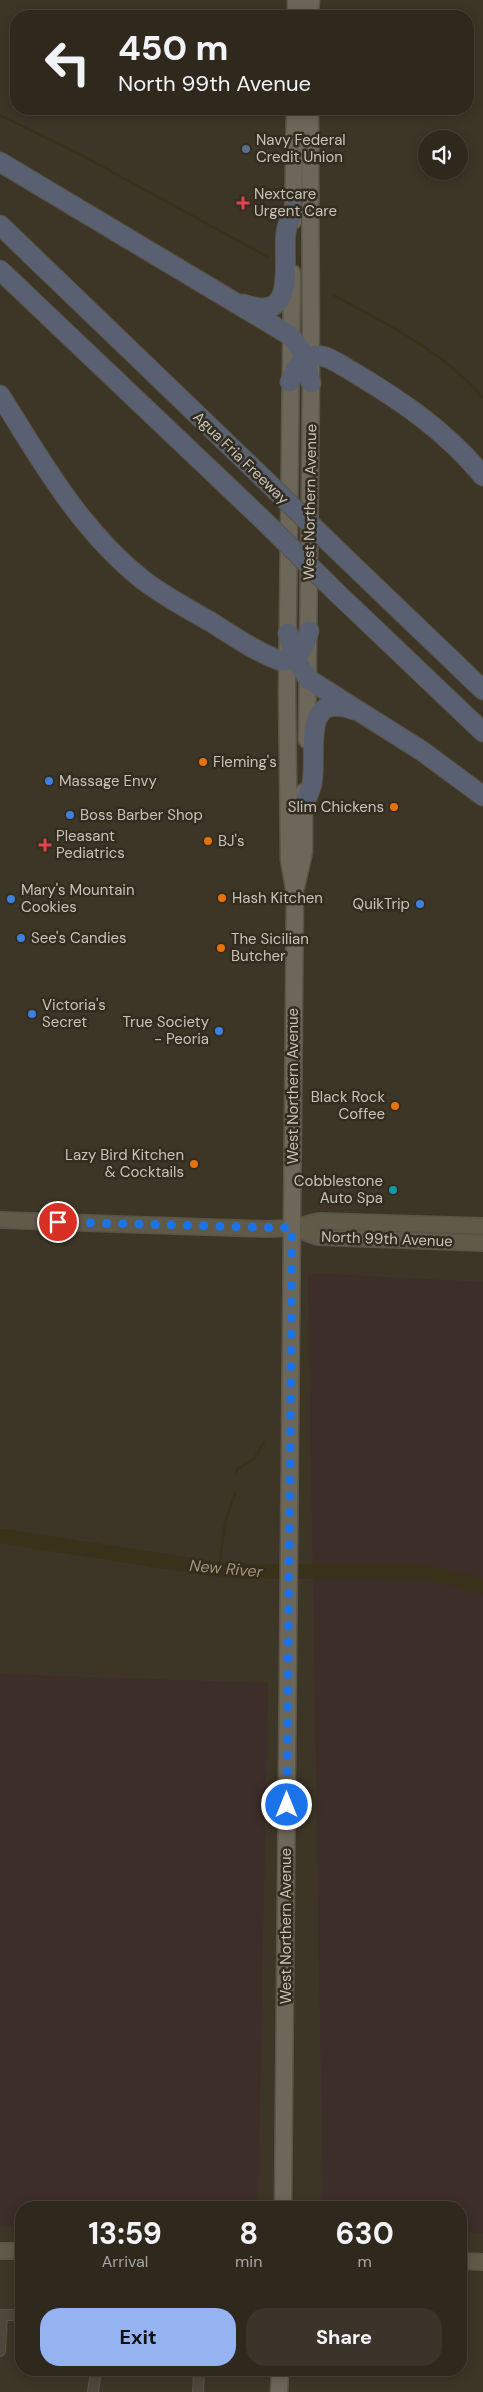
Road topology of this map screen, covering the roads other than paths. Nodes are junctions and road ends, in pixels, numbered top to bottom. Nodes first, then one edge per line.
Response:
1 (305, 115) edge
2 (306, 115) edge
3 (0, 162) edge
4 (293, 210) junction
5 (0, 225) edge
6 (0, 270) edge
7 (232, 300) junction
8 (291, 336) junction
9 (308, 357) junction
10 (290, 382) junction
11 (311, 383) joint
12 (0, 395) edge
13 (483, 476) edge
14 (309, 631) junction
15 (288, 633) joint
16 (291, 659) junction
17 (308, 679) junction
18 (483, 690) edge
19 (360, 712) junction
20 (483, 732) edge
21 (483, 796) edge
22 (304, 804) junction
23 (295, 894) junction
24 (0, 1220) edge
25 (483, 1226) edge
26 (292, 1228) junction
27 (483, 1243) edge
28 (284, 2169) junction
29 (283, 2201) edge
30 (291, 2201) edge
31 (0, 2251) edge
32 (15, 2251) edge
33 (467, 2261) edge
34 (483, 2262) edge
35 (1, 2315) edge
36 (15, 2315) edge
37 (0, 2351) edge
38 (95, 2376) edge
39 (199, 2376) edge
40 (280, 2376) edge
41 (93, 2392) edge
42 (198, 2392) edge
43 (279, 2392) edge

1 - 4 main road, West Northern Avenue
2 - 9 main road, West Northern Avenue
3 - 7 highway
4 - 7 highway
4 - 8 main road, West Northern Avenue
5 - 18 highway, Agua Fria Freeway, bridge
6 - 20 highway, Agua Fria Freeway, bridge
7 - 8 highway
8 - 9 highway
8 - 10 main road, West Northern Avenue
9 - 10 highway
9 - 11 highway
9 - 13 highway
10 - 15 main road, West Northern Avenue
11 - 14 main road, West Northern Avenue
12 - 16 highway
14 - 16 highway
14 - 17 main road, West Northern Avenue
15 - 16 highway
16 - 17 highway
16 - 23 main road, West Northern Avenue
17 - 19 highway
17 - 22 main road, West Northern Avenue
19 - 21 highway
19 - 22 highway
22 - 23 main road, West Northern Avenue
23 - 26 main road, West Northern Avenue
24 - 26 main road, North 99th Avenue
25 - 26 main road, North 99th Avenue
26 - 27 main road, North 99th Avenue
26 - 28 main road, West Northern Avenue
28 - 29 main road, West Northern Avenue
28 - 30 main road
31 - 32 main road
33 - 34 main road
35 - 36 street
35 - 37 street
38 - 41 street
39 - 42 street
40 - 43 main road

